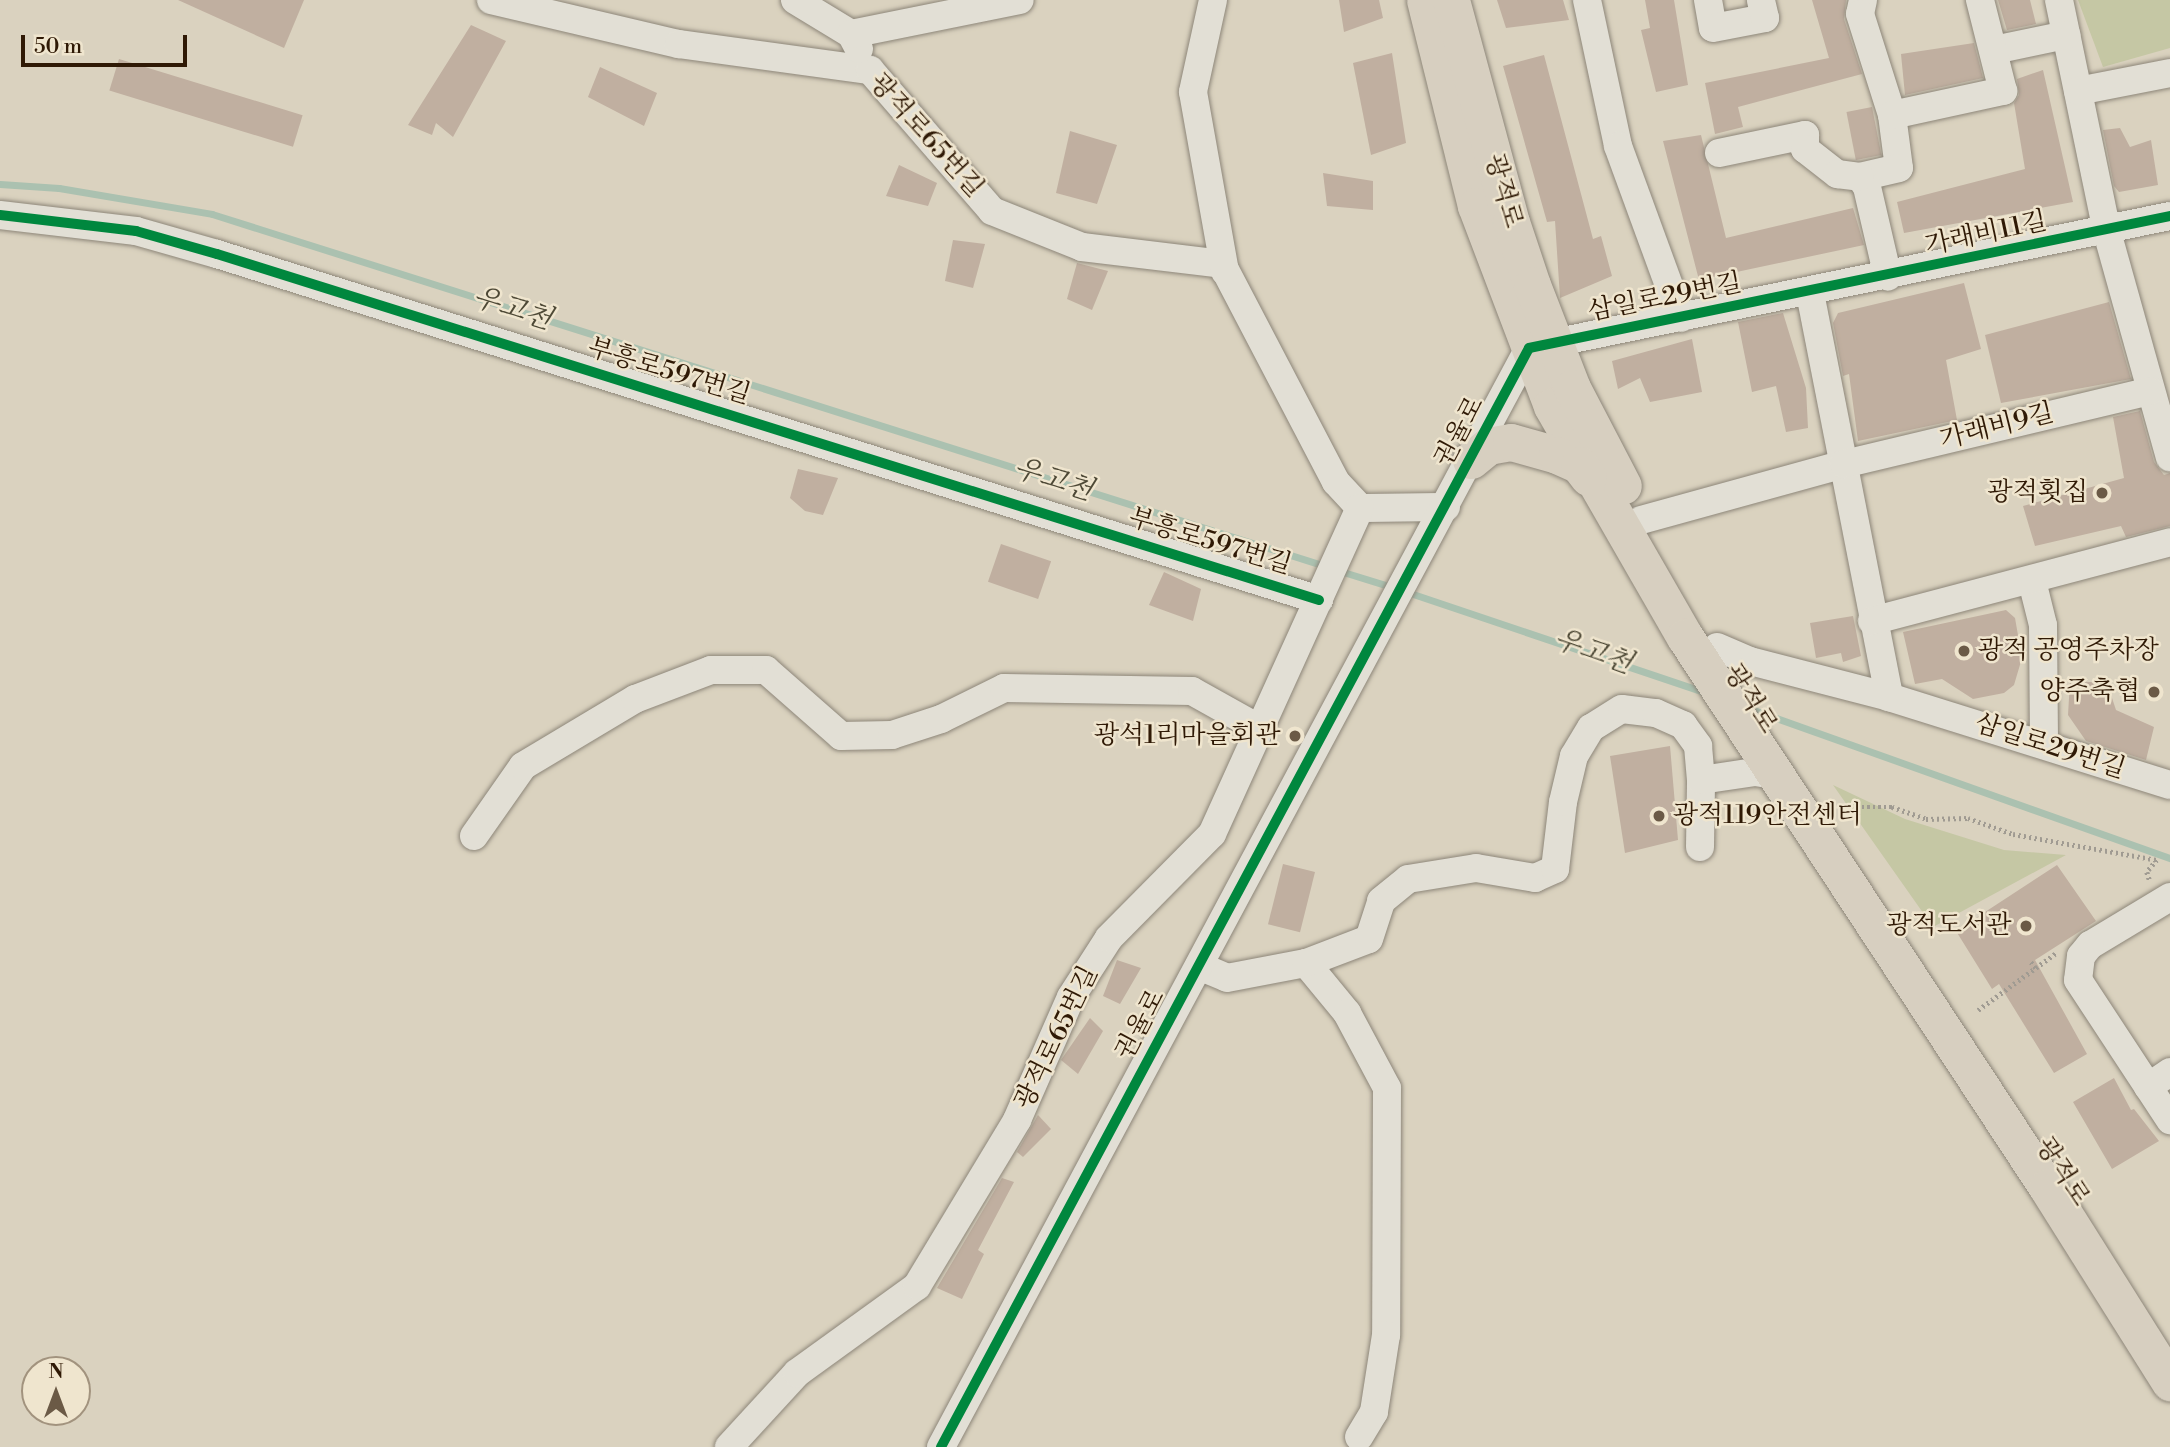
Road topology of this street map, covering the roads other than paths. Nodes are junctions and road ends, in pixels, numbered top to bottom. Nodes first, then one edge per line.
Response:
1 (491, 0) edge
2 (795, 0) edge
3 (1020, 0) edge
4 (1213, 0) edge
5 (1425, 0) edge
6 (1451, 0) edge
7 (1587, 0) edge
8 (1708, 0) edge
9 (1761, 0) edge
10 (1863, 0) edge
11 (1980, 0) edge
12 (2059, 0) edge
13 (851, 34) junction
14 (2066, 35) junction
15 (1994, 50) junction
16 (870, 69) junction
17 (2170, 73) edge
18 (2078, 91) junction
19 (1892, 115) junction
20 (1718, 153) dead end
21 (1860, 177) junction
22 (0, 215) edge
23 (2170, 216) edge
24 (2107, 232) junction
25 (1225, 271) junction
26 (1888, 277) junction
27 (1810, 293) junction
28 (1681, 318) junction
29 (1542, 345) junction
30 (2150, 390) junction
31 (2170, 457) edge
32 (1471, 460) junction
33 (1844, 464) junction
34 (1596, 488) junction
35 (1446, 507) junction
36 (1360, 508) junction
37 (1641, 520) junction
38 (2170, 542) edge
39 (2032, 581) junction
40 (1324, 592) junction
41 (1872, 621) junction
42 (1715, 657) junction
43 (1889, 697) junction
44 (1260, 729) junction
45 (2044, 744) junction
46 (1771, 755) junction
47 (1701, 780) junction
48 (2170, 785) edge
49 (474, 836) dead end
50 (1700, 848) dead end
51 (2160, 889) edge
52 (1307, 963) junction
53 (1199, 965) junction
54 (2159, 1080) edge
55 (2170, 1120) edge
56 (2170, 1338) edge
57 (2170, 1382) edge
58 (1359, 1437) dead end
59 (729, 1447) edge
60 (941, 1447) edge

1 - 16 street, 광적로65번길
2 - 13 street
3 - 13 street
4 - 25 street
5 - 29 main road, 광적로
6 - 29 main road, 광적로
7 - 28 street, 삼일로29번길
8 - 9 street
10 - 19 street
11 - 15 street
12 - 14 street
13 - 16 street
14 - 15 street
14 - 18 street
15 - 19 street
16 - 25 street, 광적로65번길
17 - 18 street
18 - 24 street
19 - 21 street
20 - 21 street
21 - 26 street
22 - 40 street, 부흥로597번길
23 - 24 street, 가래비11길
24 - 26 street, 가래비11길
24 - 30 street
25 - 36 street
26 - 27 street, 가래비11길
27 - 28 street, 삼일로29번길
27 - 33 street
28 - 29 street, 삼일로29번길
29 - 32 street, 권율로
29 - 34 main road, 광적로
29 - 37 main road, 광적로
30 - 31 street
30 - 33 street, 가래비9길
32 - 34 main road
32 - 35 street, 권율로
33 - 37 street
33 - 41 street
34 - 42 main road, 광적로
35 - 36 street
35 - 53 street, 권율로
36 - 40 street, 광적로65번길
37 - 42 main road, 광적로
38 - 39 street
39 - 41 street
39 - 45 street
40 - 44 street, 광적로65번길
41 - 43 street
42 - 43 street, 삼일로29번길
42 - 46 main road
43 - 45 street, 삼일로29번길
44 - 49 street
44 - 59 street, 광적로65번길
45 - 48 street, 삼일로29번길
46 - 47 street
46 - 56 main road, 광적로
46 - 57 main road, 광적로
47 - 50 street
47 - 52 street
51 - 54 street
52 - 53 street
52 - 58 street
53 - 60 street, 권율로
54 - 55 street

